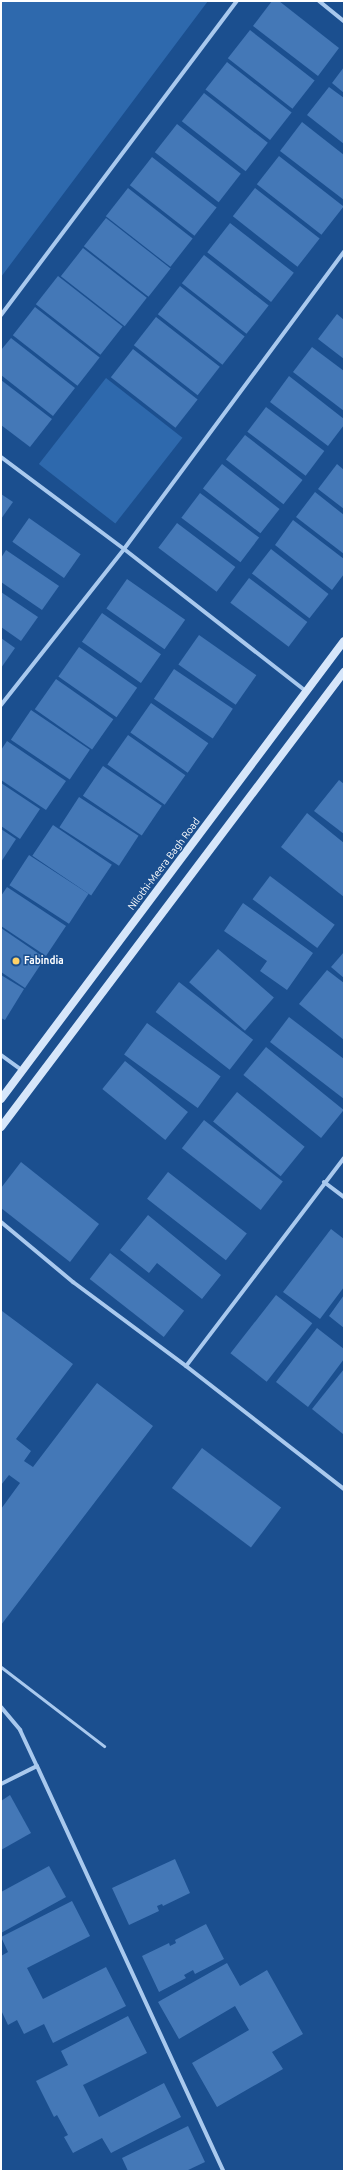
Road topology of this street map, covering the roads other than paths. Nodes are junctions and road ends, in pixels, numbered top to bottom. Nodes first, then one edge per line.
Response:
1 (237, 1) edge
2 (319, 1) edge
3 (344, 22) edge
4 (344, 252) edge
5 (1, 315) edge
6 (1, 457) edge
7 (124, 549) junction
8 (344, 641) edge
9 (344, 672) edge
10 (306, 691) junction
11 (1, 705) edge
12 (1, 1055) edge
13 (23, 1071) junction
14 (1, 1099) edge
15 (1, 1127) edge
16 (344, 1158) edge
17 (324, 1182) junction
18 (344, 1197) edge
19 (1, 1222) edge
20 (186, 1366) junction
21 (344, 1489) edge
22 (1, 1667) edge
23 (1, 1707) edge
24 (104, 1746) dead end
25 (37, 1766) junction
26 (1, 1784) edge
27 (222, 2171) edge

1 - 5 street
2 - 3 street
4 - 7 street
6 - 7 street
7 - 10 street
7 - 11 street
8 - 10 street, Nilothi-Meera Bagh Road
9 - 15 street
10 - 13 street, Nilothi-Meera Bagh Road
12 - 13 street
13 - 14 street, Nilothi-Meera Bagh Road
16 - 17 street
17 - 18 street
17 - 20 street
19 - 20 street
20 - 21 street
22 - 24 lane
23 - 25 street
25 - 26 street
25 - 27 street

